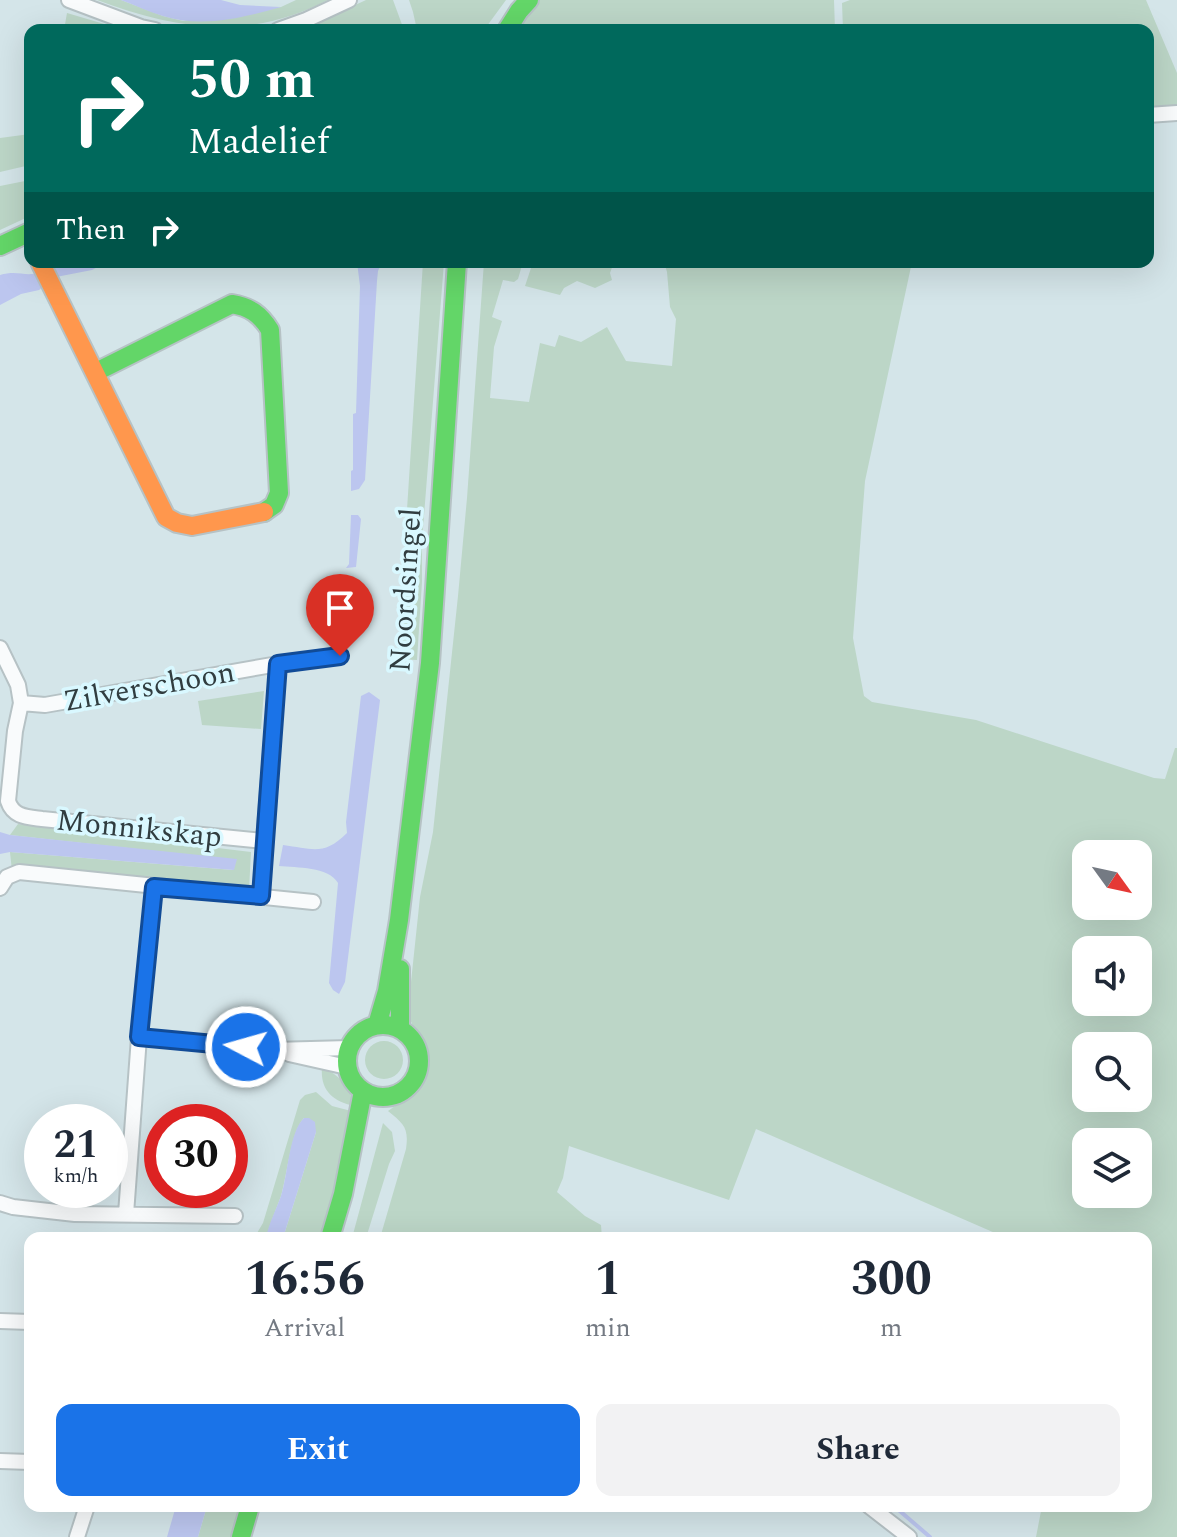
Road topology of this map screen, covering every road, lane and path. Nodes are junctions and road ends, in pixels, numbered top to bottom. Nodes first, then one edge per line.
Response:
1 (69, 0) edge
2 (349, 0) edge
3 (517, 0) edge
4 (529, 0) edge
5 (133, 24) edge
6 (295, 24) edge
7 (499, 24) edge
8 (511, 24) edge
9 (1177, 113) edge
10 (1154, 115) edge
11 (24, 238) edge
12 (0, 246) edge
13 (43, 268) edge
14 (457, 268) edge
15 (96, 372) junction
16 (0, 648) edge
17 (340, 656) dead end
18 (278, 664) junction
19 (21, 703) junction
20 (5, 776) edge
21 (264, 841) junction
22 (3, 882) edge
23 (154, 887) junction
24 (261, 896) junction
25 (313, 902) dead end
26 (399, 920) junction
27 (377, 1025) junction
28 (400, 1028) junction
29 (139, 1037) junction
30 (349, 1048) junction
31 (273, 1050) junction
32 (347, 1067) junction
33 (363, 1091) junction
34 (385, 1097) junction
35 (343, 1194) junction
36 (0, 1203) edge
37 (126, 1214) junction
38 (235, 1216) dead end
39 (332, 1232) edge
40 (0, 1321) edge
41 (24, 1322) edge
42 (0, 1461) edge
43 (24, 1462) edge
44 (85, 1512) edge
45 (248, 1512) edge
46 (877, 1512) edge
47 (77, 1537) edge
48 (241, 1537) edge
49 (909, 1537) edge

1 - 5 street
2 - 6 street
3 - 7 main road
4 - 8 main road
9 - 10 street
11 - 12 main road
13 - 15 main road
14 - 26 main road, Noordsingel
15 - 15 main road
16 - 19 street
17 - 18 street, Zilverschoon
18 - 19 street, Zilverschoon
18 - 21 street, Zilverschoon
19 - 20 street
20 - 21 street, Monnikskap
21 - 24 street, Monnikskap
22 - 23 street, Monnikskap
23 - 24 street, Monnikskap
23 - 29 street
24 - 25 street, Monnikskap
26 - 27 main road, Noordsingel
26 - 28 main road, Noordsingel
27 - 28 main road
27 - 30 main road
28 - 34 main road
29 - 31 street
29 - 37 street
30 - 31 street
30 - 32 main road
31 - 32 street
32 - 33 main road
33 - 34 main road
33 - 35 main road
34 - 35 main road
35 - 39 main road
36 - 37 street
37 - 38 street
40 - 41 street
42 - 43 street
44 - 47 street
45 - 48 main road
46 - 49 street

